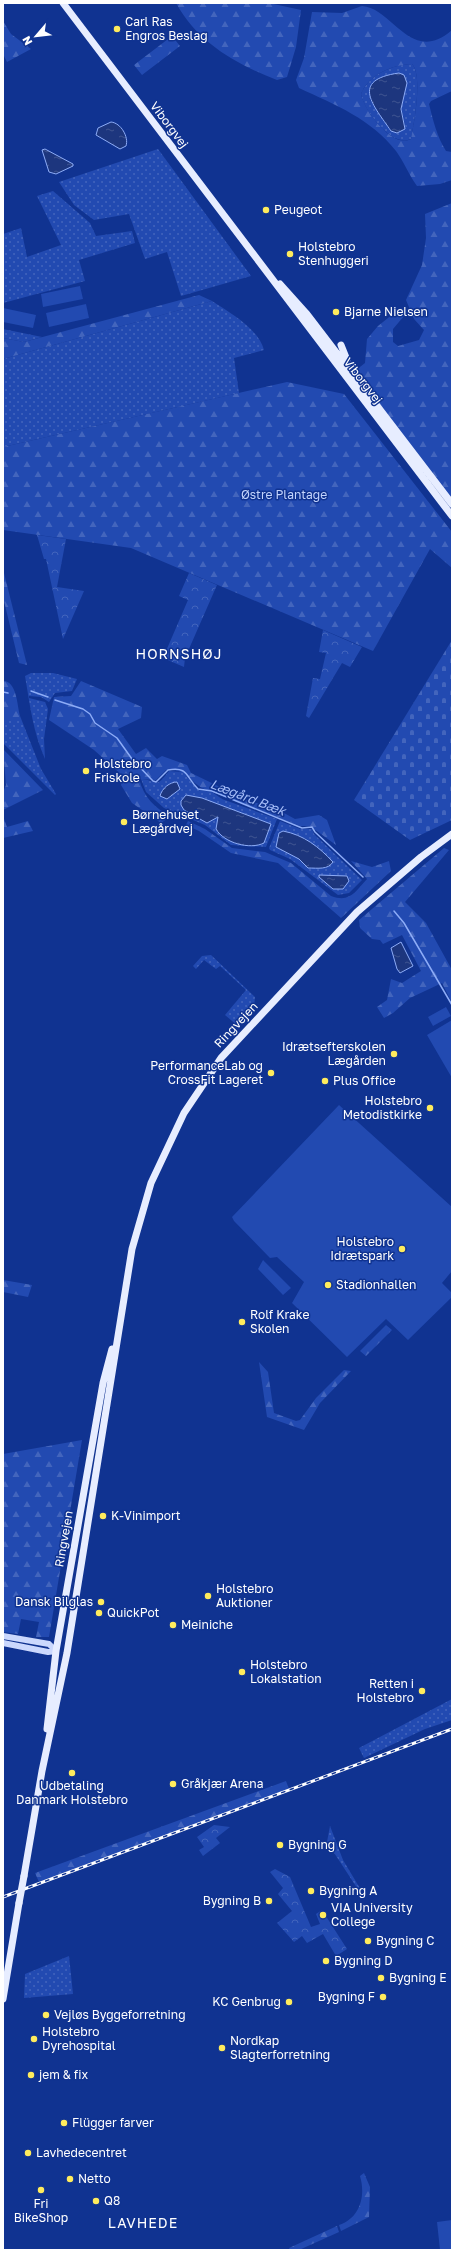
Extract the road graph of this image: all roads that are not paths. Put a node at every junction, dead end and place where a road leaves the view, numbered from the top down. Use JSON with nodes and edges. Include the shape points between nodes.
{"nodes":[{"id":1,"x":63,"y":3,"type":"edge"},
{"id":2,"x":258,"y":260,"type":"junction"},
{"id":3,"x":341,"y":345,"type":"dead end"},
{"id":4,"x":372,"y":404,"type":"junction"},
{"id":5,"x":452,"y":504,"type":"edge"},
{"id":6,"x":452,"y":516,"type":"edge"},
{"id":7,"x":452,"y":834,"type":"edge"},
{"id":8,"x":121,"y":1314,"type":"junction"},
{"id":9,"x":3,"y":1636,"type":"edge"},
{"id":10,"x":3,"y":1643,"type":"edge"},
{"id":11,"x":56,"y":1651,"type":"junction"},
{"id":12,"x":42,"y":1771,"type":"junction"},
{"id":13,"x":3,"y":1999,"type":"edge"}],
"edges":[{"from":1,"to":2,"type":"main road","name":"Viborgvej"},
{"from":2,"to":4,"type":"main road","name":"Viborgvej","via":[[306,313]]},
{"from":2,"to":4,"type":"main road","name":"Viborgvej","via":[[299,316],[315,330]]},
{"from":3,"to":4,"type":"main road"},
{"from":4,"to":5,"type":"main road","name":"Viborgvej"},
{"from":4,"to":6,"type":"main road","name":"Viborgvej"},
{"from":7,"to":8,"type":"main road","name":"Ringvejen","via":[[357,912],[221,1058],[207,1077],[178,1124],[151,1183],[133,1243]]},
{"from":8,"to":11,"type":"main road","name":"Ringvejen","via":[[103,1383]]},
{"from":8,"to":12,"type":"main road","name":"Ringvejen","via":[[67,1653]]},
{"from":9,"to":11,"type":"main road","via":[[49,1644]]},
{"from":10,"to":11,"type":"main road","via":[[48,1652]]},
{"from":11,"to":12,"type":"main road","name":"Ringvejen"},
{"from":12,"to":13,"type":"main road","name":"Ringvejen","bridge":true}]}
